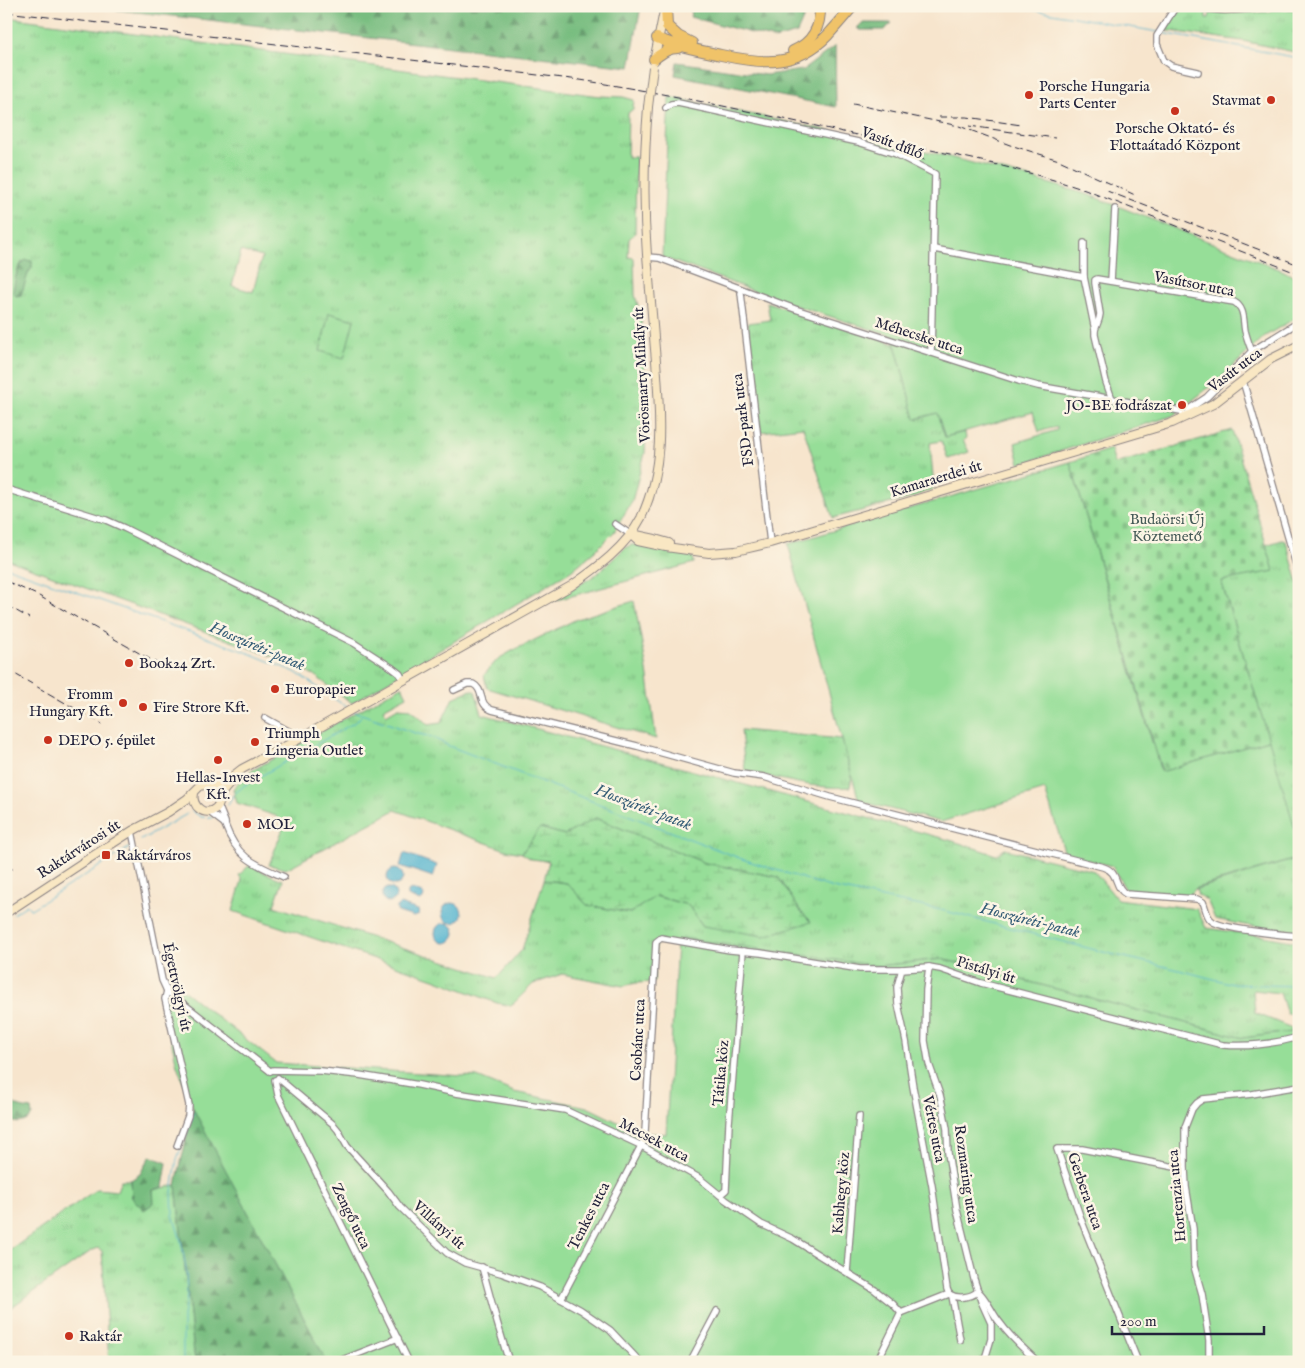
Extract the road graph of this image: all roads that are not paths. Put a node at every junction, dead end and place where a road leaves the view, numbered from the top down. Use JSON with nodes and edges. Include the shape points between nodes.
{"nodes":[{"id":1,"x":665,"y":6,"type":"edge"},
{"id":2,"x":820,"y":6,"type":"edge"},
{"id":3,"x":853,"y":6,"type":"edge"},
{"id":4,"x":1176,"y":6,"type":"edge"},
{"id":5,"x":1200,"y":6,"type":"edge"},
{"id":6,"x":1264,"y":6,"type":"edge"},
{"id":7,"x":657,"y":38,"type":"junction"},
{"id":8,"x":688,"y":45,"type":"junction"},
{"id":9,"x":653,"y":63,"type":"junction"},
{"id":10,"x":1198,"y":72,"type":"dead end"},
{"id":11,"x":666,"y":108,"type":"dead end"},
{"id":12,"x":1115,"y":209,"type":"dead end"},
{"id":13,"x":1084,"y":242,"type":"dead end"},
{"id":14,"x":934,"y":249,"type":"junction"},
{"id":15,"x":647,"y":257,"type":"junction"},
{"id":16,"x":1084,"y":277,"type":"junction"},
{"id":17,"x":1111,"y":281,"type":"junction"},
{"id":18,"x":741,"y":293,"type":"dead end"},
{"id":19,"x":1299,"y":322,"type":"edge"},
{"id":20,"x":1095,"y":330,"type":"junction"},
{"id":21,"x":1299,"y":345,"type":"edge"},
{"id":22,"x":1252,"y":351,"type":"junction"},
{"id":23,"x":931,"y":353,"type":"junction"},
{"id":24,"x":1243,"y":381,"type":"junction"},
{"id":25,"x":1112,"y":399,"type":"junction"},
{"id":26,"x":1187,"y":417,"type":"junction"},
{"id":27,"x":6,"y":489,"type":"edge"},
{"id":28,"x":640,"y":519,"type":"junction"},
{"id":29,"x":615,"y":524,"type":"dead end"},
{"id":30,"x":630,"y":534,"type":"junction"},
{"id":31,"x":655,"y":539,"type":"junction"},
{"id":32,"x":770,"y":543,"type":"junction"},
{"id":33,"x":690,"y":550,"type":"junction"},
{"id":34,"x":1299,"y":575,"type":"edge"},
{"id":35,"x":403,"y":680,"type":"junction"},
{"id":36,"x":454,"y":690,"type":"dead end"},
{"id":37,"x":265,"y":718,"type":"dead end"},
{"id":38,"x":301,"y":738,"type":"junction"},
{"id":39,"x":248,"y":767,"type":"junction"},
{"id":40,"x":214,"y":786,"type":"junction"},
{"id":41,"x":194,"y":793,"type":"junction"},
{"id":42,"x":219,"y":801,"type":"junction"},
{"id":43,"x":196,"y":806,"type":"junction"},
{"id":44,"x":208,"y":811,"type":"junction"},
{"id":45,"x":168,"y":812,"type":"junction"},
{"id":46,"x":225,"y":825,"type":"dead end"},
{"id":47,"x":132,"y":831,"type":"junction"},
{"id":48,"x":284,"y":877,"type":"dead end"},
{"id":49,"x":6,"y":913,"type":"edge"},
{"id":50,"x":1299,"y":936,"type":"edge"},
{"id":51,"x":661,"y":938,"type":"joint"},
{"id":52,"x":743,"y":951,"type":"junction"},
{"id":53,"x":929,"y":967,"type":"junction"},
{"id":54,"x":902,"y":969,"type":"junction"},
{"id":55,"x":167,"y":991,"type":"junction"},
{"id":56,"x":1299,"y":1037,"type":"edge"},
{"id":57,"x":274,"y":1071,"type":"junction"},
{"id":58,"x":276,"y":1079,"type":"junction"},
{"id":59,"x":1299,"y":1086,"type":"edge"},
{"id":60,"x":860,"y":1116,"type":"dead end"},
{"id":61,"x":640,"y":1145,"type":"junction"},
{"id":62,"x":177,"y":1146,"type":"dead end"},
{"id":63,"x":1185,"y":1169,"type":"junction"},
{"id":64,"x":720,"y":1195,"type":"junction"},
{"id":65,"x":482,"y":1267,"type":"junction"},
{"id":66,"x":847,"y":1272,"type":"junction"},
{"id":67,"x":978,"y":1291,"type":"junction"},
{"id":68,"x":950,"y":1295,"type":"junction"},
{"id":69,"x":561,"y":1299,"type":"junction"},
{"id":70,"x":717,"y":1311,"type":"dead end"},
{"id":71,"x":901,"y":1313,"type":"junction"},
{"id":72,"x":398,"y":1338,"type":"junction"},
{"id":73,"x":960,"y":1340,"type":"dead end"},
{"id":74,"x":337,"y":1362,"type":"edge"},
{"id":75,"x":409,"y":1362,"type":"edge"},
{"id":76,"x":509,"y":1362,"type":"edge"},
{"id":77,"x":640,"y":1362,"type":"edge"},
{"id":78,"x":690,"y":1362,"type":"edge"},
{"id":79,"x":877,"y":1362,"type":"edge"},
{"id":80,"x":984,"y":1362,"type":"edge"},
{"id":81,"x":1038,"y":1362,"type":"edge"},
{"id":82,"x":1138,"y":1362,"type":"edge"},
{"id":83,"x":1209,"y":1362,"type":"edge"}],
"edges":[{"from":1,"to":7,"type":"street","name":"Vörösmarty Mihály út"},
{"from":1,"to":8,"type":"highway","via":[[668,26]]},
{"from":2,"to":8,"type":"highway","via":[[818,26],[812,38],[799,49],[786,54],[753,55]]},
{"from":3,"to":8,"type":"highway","via":[[821,42],[805,53],[783,61],[744,60]]},
{"from":4,"to":10,"type":"street","via":[[1161,28],[1157,44],[1164,61],[1171,66]]},
{"from":5,"to":6,"type":"street","via":[[1222,10]]},
{"from":7,"to":8,"type":"highway","via":[[667,43]]},
{"from":7,"to":9,"type":"street","name":"Vörösmarty Mihály út"},
{"from":8,"to":9,"type":"highway","via":[[664,51]]},
{"from":9,"to":15,"type":"street","name":"Vörösmarty Mihály út","bridge":true,"via":[[644,176]]},
{"from":11,"to":14,"type":"street","name":"Vasút dűlő","via":[[678,102],[858,142],[896,154],[926,169],[936,178]]},
{"from":12,"to":17,"type":"street"},
{"from":13,"to":16,"type":"street"},
{"from":14,"to":16,"type":"street"},
{"from":14,"to":23,"type":"street","name":"Vasút dűlő"},
{"from":15,"to":23,"type":"street","name":"Méhecske utca","via":[[659,258],[795,309]]},
{"from":15,"to":28,"type":"street","name":"Vörösmarty Mihály út","via":[[660,438],[654,478]]},
{"from":16,"to":20,"type":"street"},
{"from":17,"to":20,"type":"street","name":"Vasútsor utca","via":[[1095,280],[1100,314]]},
{"from":17,"to":22,"type":"street","name":"Vasútsor utca","via":[[1234,302],[1241,308]]},
{"from":18,"to":32,"type":"street","name":"FSD-park utca"},
{"from":19,"to":22,"type":"street"},
{"from":20,"to":25,"type":"street"},
{"from":21,"to":24,"type":"street","name":"Vasút utca","via":[[1271,359]]},
{"from":22,"to":26,"type":"street","via":[[1207,397],[1189,409]]},
{"from":23,"to":25,"type":"street","name":"Méhecske utca","via":[[1038,386]]},
{"from":24,"to":26,"type":"street","name":"Vasút utca","via":[[1213,404]]},
{"from":24,"to":34,"type":"street"},
{"from":25,"to":26,"type":"street","name":"Méhecske utca","via":[[1181,411]]},
{"from":26,"to":32,"type":"street","name":"Kamaraerdei út"},
{"from":27,"to":35,"type":"street","via":[[124,528],[354,642],[391,667]]},
{"from":28,"to":30,"type":"street","name":"Vörösmarty Mihály út"},
{"from":28,"to":31,"type":"street","via":[[644,532]]},
{"from":29,"to":30,"type":"street"},
{"from":30,"to":31,"type":"street","name":"Kamaraerdei út"},
{"from":30,"to":33,"type":"street","name":"Kamaraerdei út","via":[[638,541]]},
{"from":30,"to":35,"type":"street","name":"Vörösmarty Mihály út","via":[[610,556],[571,586]]},
{"from":31,"to":33,"type":"street","name":"Kamaraerdei út"},
{"from":32,"to":33,"type":"street","name":"Kamaraerdei út","via":[[727,552]]},
{"from":35,"to":38,"type":"street","name":"Raktárvárosi út"},
{"from":36,"to":50,"type":"street","via":[[473,684],[479,688],[488,709],[734,773],[764,777],[830,797],[1094,864],[1112,871],[1126,894],[1197,899],[1204,904],[1210,919],[1218,924]]},
{"from":37,"to":38,"type":"street"},
{"from":38,"to":39,"type":"street","name":"Raktárvárosi út"},
{"from":39,"to":40,"type":"street","name":"Raktárvárosi út"},
{"from":39,"to":42,"type":"street","name":"Raktárvárosi út","via":[[227,786]]},
{"from":40,"to":41,"type":"street","name":"Raktárvárosi út","via":[[203,784]]},
{"from":40,"to":42,"type":"street","via":[[219,792]]},
{"from":41,"to":43,"type":"street"},
{"from":41,"to":45,"type":"street","name":"Raktárvárosi út"},
{"from":42,"to":44,"type":"street","name":"Raktárvárosi út"},
{"from":42,"to":44,"type":"street","via":[[225,824]]},
{"from":43,"to":44,"type":"street"},
{"from":43,"to":45,"type":"street","name":"Raktárvárosi út","via":[[183,806]]},
{"from":45,"to":47,"type":"street","name":"Raktárvárosi út"},
{"from":46,"to":48,"type":"street","via":[[231,840],[247,858]]},
{"from":47,"to":49,"type":"street","name":"Raktárvárosi út"},
{"from":47,"to":55,"type":"street","name":"Égettvölgyi út","via":[[162,980]]},
{"from":51,"to":52,"type":"street","name":"Pistályi út"},
{"from":51,"to":61,"type":"street","name":"Csobánc utca","via":[[656,942],[645,1132]]},
{"from":52,"to":54,"type":"street","name":"Pistályi út","via":[[860,969]]},
{"from":52,"to":64,"type":"street","name":"Tátika köz","via":[[726,1190]]},
{"from":53,"to":54,"type":"street","name":"Pistályi út"},
{"from":53,"to":56,"type":"street","name":"Pistályi út","via":[[1223,1045],[1260,1045]]},
{"from":53,"to":67,"type":"street","name":"Rozmaring utca","via":[[926,1054],[944,1108],[954,1197]]},
{"from":54,"to":68,"type":"street","name":"Vértes utca","via":[[897,987],[898,1004]]},
{"from":55,"to":57,"type":"street"},
{"from":55,"to":62,"type":"street","name":"Égettvölgyi út","via":[[165,999],[189,1105]]},
{"from":57,"to":58,"type":"street","via":[[269,1077]]},
{"from":57,"to":61,"type":"street","name":"Mecsek utca","via":[[358,1075],[565,1110]]},
{"from":58,"to":65,"type":"street","name":"Villányi út","via":[[338,1130],[347,1146],[438,1246],[465,1263]]},
{"from":58,"to":72,"type":"street","name":"Zengő utca","via":[[278,1095]]},
{"from":59,"to":63,"type":"street","name":"Hortenzia utca","via":[[1200,1100],[1192,1108],[1185,1127]]},
{"from":60,"to":66,"type":"street","name":"Kabhegy köz"},
{"from":61,"to":64,"type":"street","name":"Mecsek utca","via":[[699,1178]]},
{"from":61,"to":69,"type":"street","name":"Tenkes utca"},
{"from":63,"to":82,"type":"street","name":"Gerbera utca","via":[[1082,1149],[1057,1149],[1082,1222]]},
{"from":63,"to":83,"type":"street","name":"Hortenzia utca","via":[[1194,1266],[1202,1294]]},
{"from":64,"to":66,"type":"street","name":"Mecsek utca","via":[[761,1224]]},
{"from":65,"to":69,"type":"street","name":"Villányi út","via":[[540,1287]]},
{"from":65,"to":76,"type":"street"},
{"from":66,"to":71,"type":"street","name":"Mecsek utca","via":[[885,1297]]},
{"from":67,"to":68,"type":"street","via":[[967,1296]]},
{"from":67,"to":80,"type":"street","via":[[991,1323],[991,1339]]},
{"from":67,"to":81,"type":"street","name":"Rozmaring utca","via":[[1002,1326]]},
{"from":68,"to":71,"type":"street"},
{"from":68,"to":73,"type":"street","name":"Vértes utca"},
{"from":69,"to":77,"type":"street","name":"Villányi út","via":[[610,1330]]},
{"from":70,"to":78,"type":"street"},
{"from":71,"to":79,"type":"street"},
{"from":72,"to":74,"type":"street"},
{"from":72,"to":75,"type":"street","name":"Zengő utca"}]}
